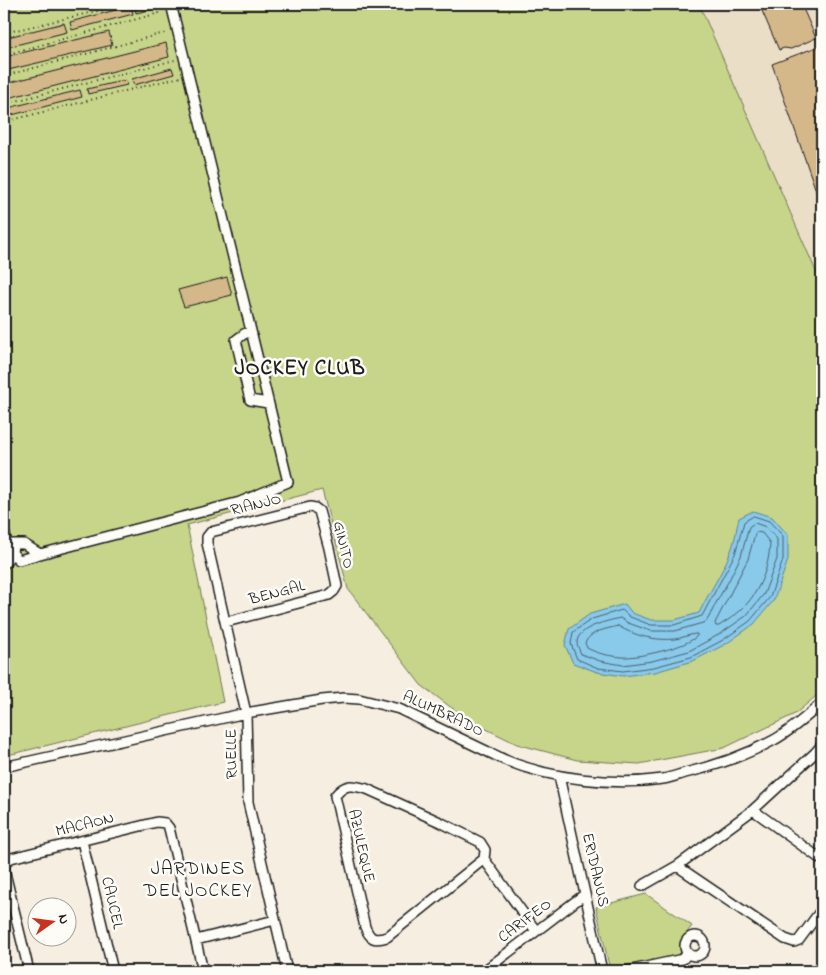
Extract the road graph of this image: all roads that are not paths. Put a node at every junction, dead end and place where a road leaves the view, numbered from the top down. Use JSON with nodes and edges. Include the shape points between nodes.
{"nodes":[{"id":1,"x":171,"y":4,"type":"edge"},
{"id":2,"x":251,"y":331,"type":"junction"},
{"id":3,"x":268,"y":403,"type":"junction"},
{"id":4,"x":315,"y":508,"type":"joint"},
{"id":5,"x":4,"y":530,"type":"edge"},
{"id":6,"x":207,"y":536,"type":"joint"},
{"id":7,"x":12,"y":553,"type":"junction"},
{"id":8,"x":40,"y":554,"type":"junction"},
{"id":9,"x":4,"y":564,"type":"edge"},
{"id":10,"x":334,"y":591,"type":"joint"},
{"id":11,"x":226,"y":622,"type":"junction"},
{"id":12,"x":822,"y":703,"type":"edge"},
{"id":13,"x":246,"y":713,"type":"junction"},
{"id":14,"x":822,"y":745,"type":"edge"},
{"id":15,"x":819,"y":755,"type":"edge"},
{"id":16,"x":4,"y":767,"type":"edge"},
{"id":17,"x":559,"y":776,"type":"junction"},
{"id":18,"x":753,"y":810,"type":"junction"},
{"id":19,"x":82,"y":841,"type":"junction"},
{"id":20,"x":484,"y":859,"type":"junction"},
{"id":21,"x":822,"y":860,"type":"edge"},
{"id":22,"x":677,"y":866,"type":"junction"},
{"id":23,"x":642,"y":886,"type":"dead end"},
{"id":24,"x":585,"y":894,"type":"junction"},
{"id":25,"x":822,"y":909,"type":"edge"},
{"id":26,"x":275,"y":920,"type":"junction"},
{"id":27,"x":536,"y":931,"type":"junction"},
{"id":28,"x":196,"y":940,"type":"junction"},
{"id":29,"x":688,"y":953,"type":"dead end"},
{"id":30,"x":29,"y":971,"type":"edge"},
{"id":31,"x":113,"y":971,"type":"edge"},
{"id":32,"x":204,"y":971,"type":"edge"},
{"id":33,"x":288,"y":971,"type":"edge"},
{"id":34,"x":484,"y":971,"type":"edge"},
{"id":35,"x":602,"y":971,"type":"edge"},
{"id":36,"x":627,"y":971,"type":"edge"}],
"edges":[{"from":1,"to":2,"type":"street"},
{"from":2,"to":3,"type":"street"},
{"from":2,"to":3,"type":"street","via":[[236,340],[250,400]]},
{"from":3,"to":8,"type":"street","via":[[288,482],[240,502]]},
{"from":4,"to":6,"type":"street","name":"RIANJO","via":[[211,532]]},
{"from":4,"to":10,"type":"street","name":"GINITO","via":[[319,511],[329,548],[336,586]]},
{"from":5,"to":7,"type":"street"},
{"from":6,"to":11,"type":"street","name":"RUELLE"},
{"from":7,"to":8,"type":"street","via":[[19,560]]},
{"from":7,"to":8,"type":"street","via":[[14,544],[24,544]]},
{"from":7,"to":9,"type":"street"},
{"from":10,"to":11,"type":"street","name":"BENGAL"},
{"from":11,"to":13,"type":"street","name":"RUELLE"},
{"from":12,"to":17,"type":"street","name":"ALUMBRADO","via":[[775,739],[709,768],[663,779],[630,781]]},
{"from":13,"to":16,"type":"street","name":"ALUMBRADO"},
{"from":13,"to":17,"type":"street","name":"ALUMBRADO","via":[[322,700],[359,699],[399,709],[518,766]]},
{"from":13,"to":26,"type":"street","name":"RUELLE","via":[[248,802]]},
{"from":14,"to":15,"type":"street"},
{"from":15,"to":18,"type":"street"},
{"from":17,"to":24,"type":"street","name":"ERIDANUS"},
{"from":18,"to":21,"type":"street"},
{"from":18,"to":22,"type":"street"},
{"from":19,"to":28,"type":"street","name":"MACAON","via":[[157,822],[166,823]]},
{"from":19,"to":30,"type":"street","name":"MACAON","via":[[5,862]]},
{"from":19,"to":31,"type":"street","name":"CAUCEL"},
{"from":20,"to":20,"type":"street","name":"AZULEQUE","via":[[485,850],[480,842],[384,796],[356,786],[347,786],[335,796],[364,927],[373,939],[387,937]]},
{"from":20,"to":27,"type":"street","name":"AZULEQUE"},
{"from":22,"to":23,"type":"street"},
{"from":22,"to":25,"type":"street","via":[[794,942],[799,940]]},
{"from":24,"to":27,"type":"street","name":"CARIFEO"},
{"from":24,"to":35,"type":"street","name":"ERIDANUS"},
{"from":26,"to":28,"type":"street"},
{"from":26,"to":33,"type":"street","name":"RUELLE"},
{"from":27,"to":34,"type":"street","name":"CARIFEO"},
{"from":28,"to":32,"type":"street","name":"MACAON"},
{"from":29,"to":36,"type":"street","via":[[683,959]]}]}
